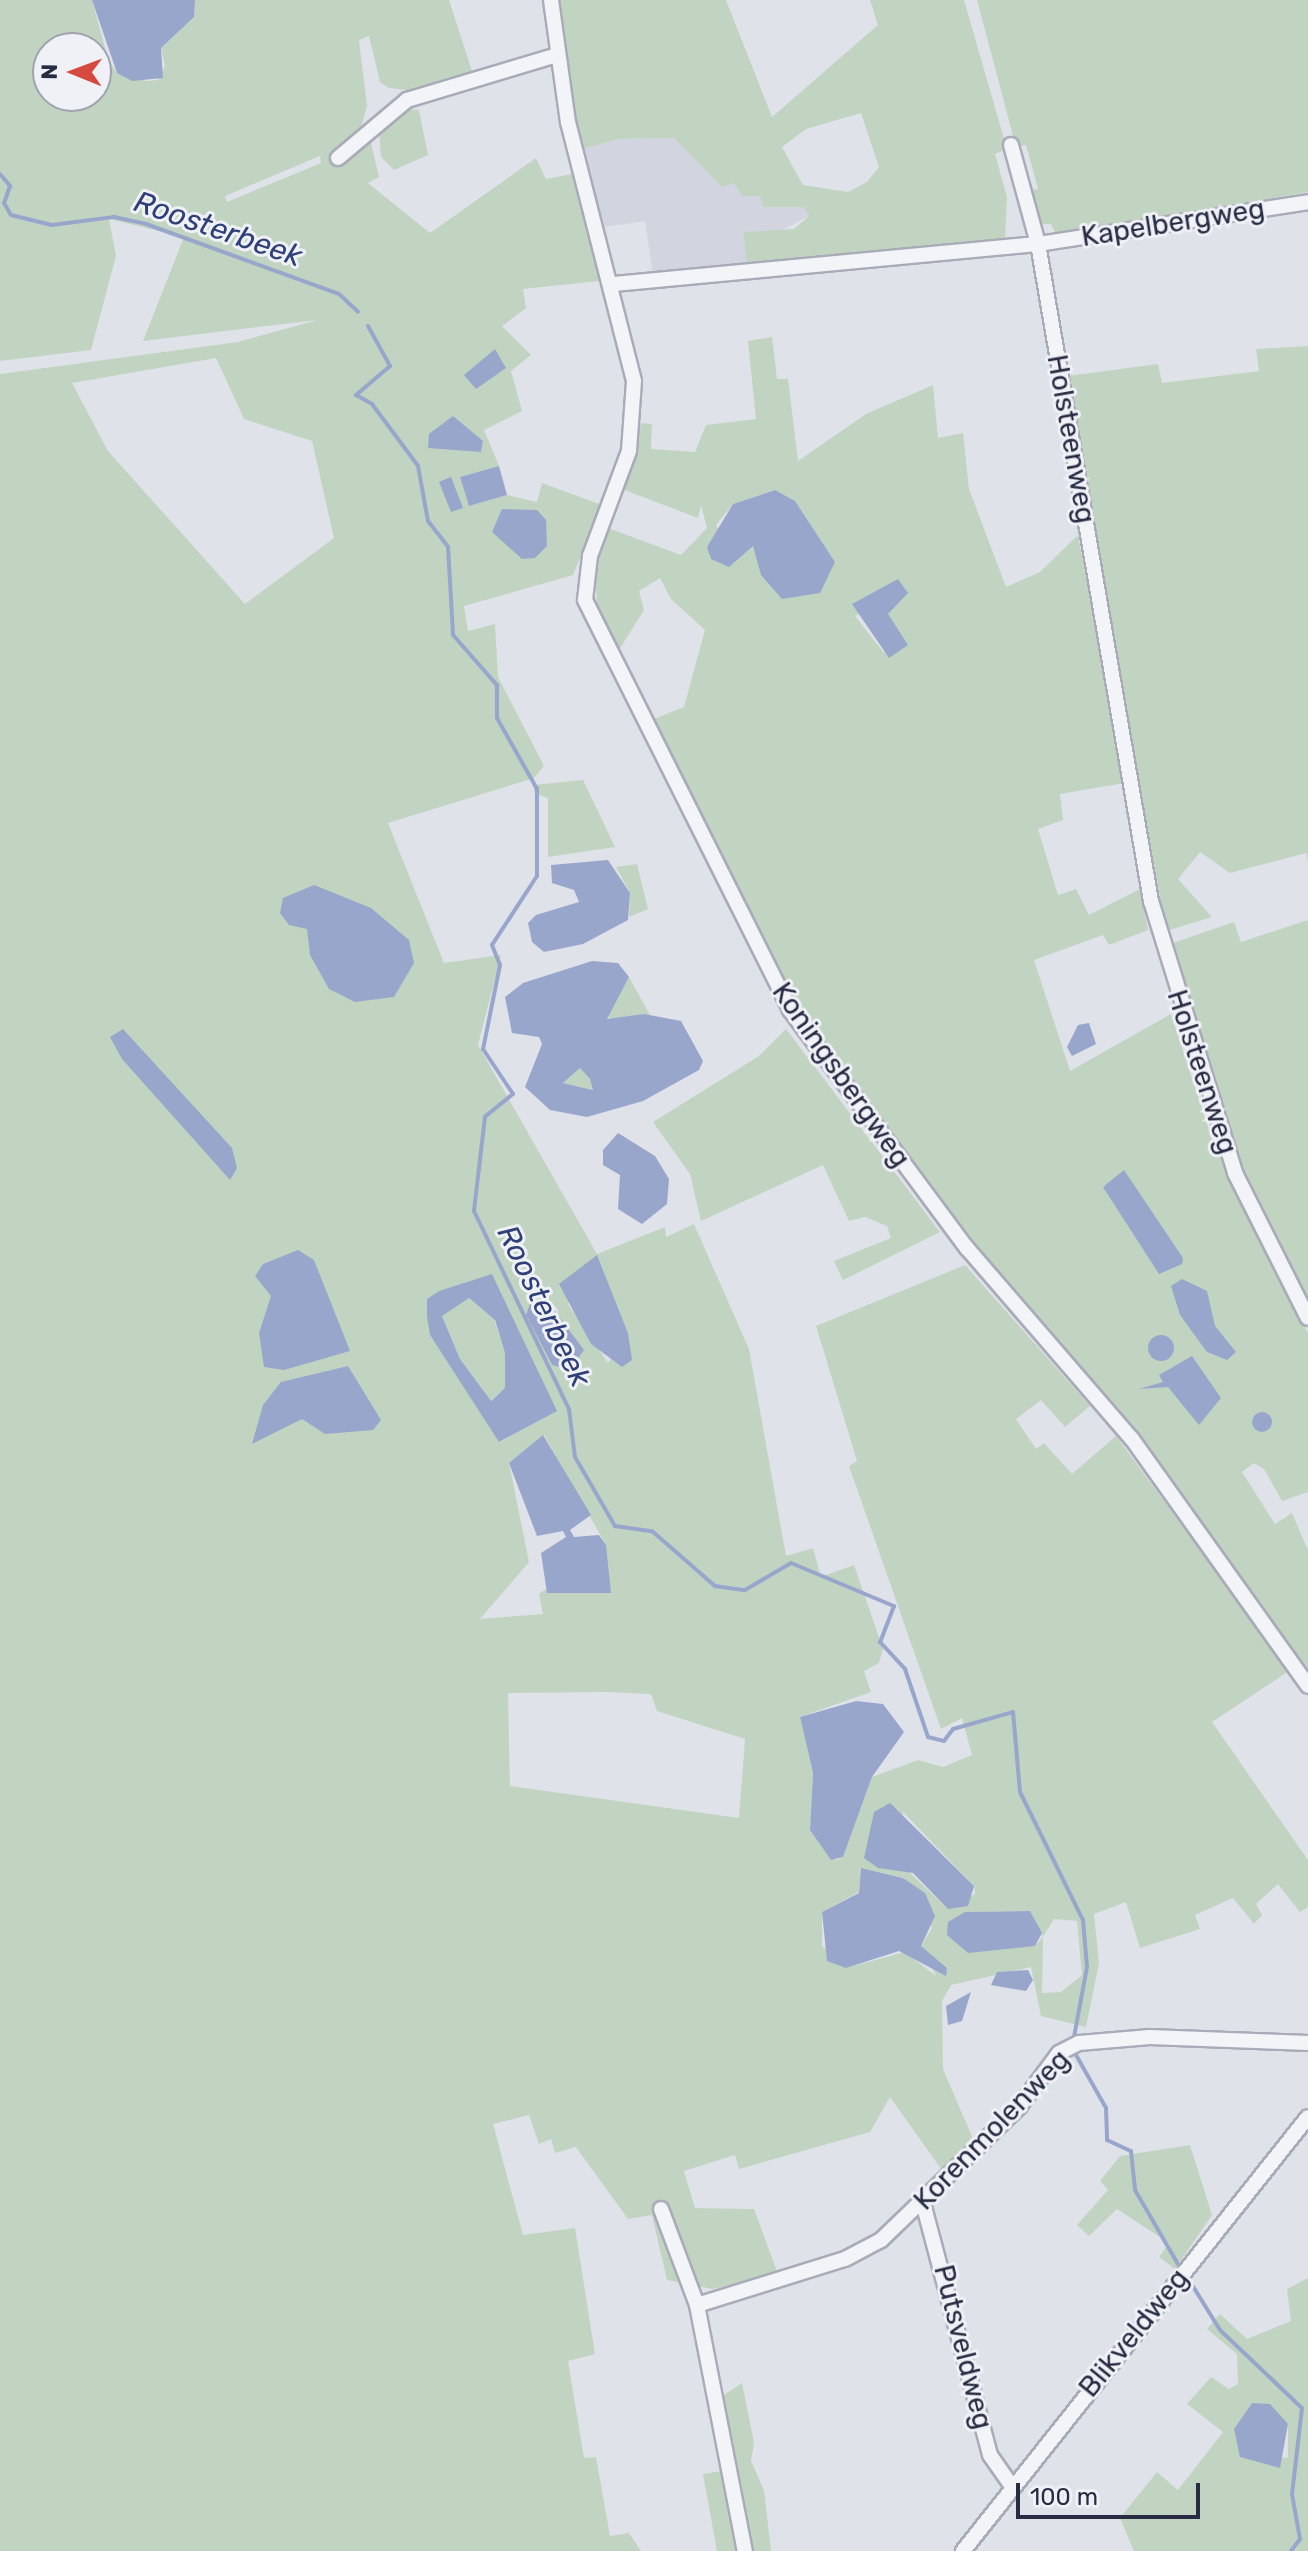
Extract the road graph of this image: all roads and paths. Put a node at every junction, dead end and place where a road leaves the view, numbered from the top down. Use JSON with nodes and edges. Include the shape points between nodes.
{"nodes":[{"id":1,"x":551,"y":0,"type":"edge"},
{"id":2,"x":557,"y":55,"type":"junction"},
{"id":3,"x":1011,"y":145,"type":"dead end"},
{"id":4,"x":338,"y":158,"type":"dead end"},
{"id":5,"x":1308,"y":202,"type":"edge"},
{"id":6,"x":1038,"y":244,"type":"junction"},
{"id":7,"x":613,"y":284,"type":"junction"},
{"id":8,"x":1308,"y":1318,"type":"edge"},
{"id":9,"x":1308,"y":1686,"type":"edge"},
{"id":10,"x":1308,"y":2043,"type":"edge"},
{"id":11,"x":1308,"y":2117,"type":"edge"},
{"id":12,"x":923,"y":2203,"type":"junction"},
{"id":13,"x":661,"y":2209,"type":"dead end"},
{"id":14,"x":697,"y":2305,"type":"junction"},
{"id":15,"x":1012,"y":2487,"type":"junction"},
{"id":16,"x":745,"y":2551,"type":"edge"},
{"id":17,"x":963,"y":2551,"type":"edge"}],
"edges":[{"from":1,"to":2,"type":"street"},
{"from":2,"to":4,"type":"street","via":[[407,100]]},
{"from":2,"to":7,"type":"street"},
{"from":3,"to":6,"type":"street","name":"Holsteenweg"},
{"from":5,"to":6,"type":"street","name":"Kapelbergweg"},
{"from":6,"to":7,"type":"street"},
{"from":6,"to":8,"type":"street","name":"Holsteenweg","via":[[1151,901],[1235,1173]]},
{"from":7,"to":9,"type":"street","name":"Koningsbergweg","via":[[634,412],[629,451],[584,578],[585,600],[644,730],[790,1010],[967,1248],[1160,1475]]},
{"from":10,"to":12,"type":"street","name":"Korenmolenweg","via":[[1150,2037],[1079,2043],[1059,2053],[1019,2107]]},
{"from":11,"to":15,"type":"street","name":"Blikveldweg"},
{"from":12,"to":14,"type":"street","name":"Korenmolenweg","via":[[863,2251]]},
{"from":12,"to":15,"type":"street","name":"Putsveldweg","via":[[990,2455]]},
{"from":13,"to":14,"type":"street"},
{"from":14,"to":16,"type":"street"},
{"from":15,"to":17,"type":"street","name":"Blikveldweg"}]}
